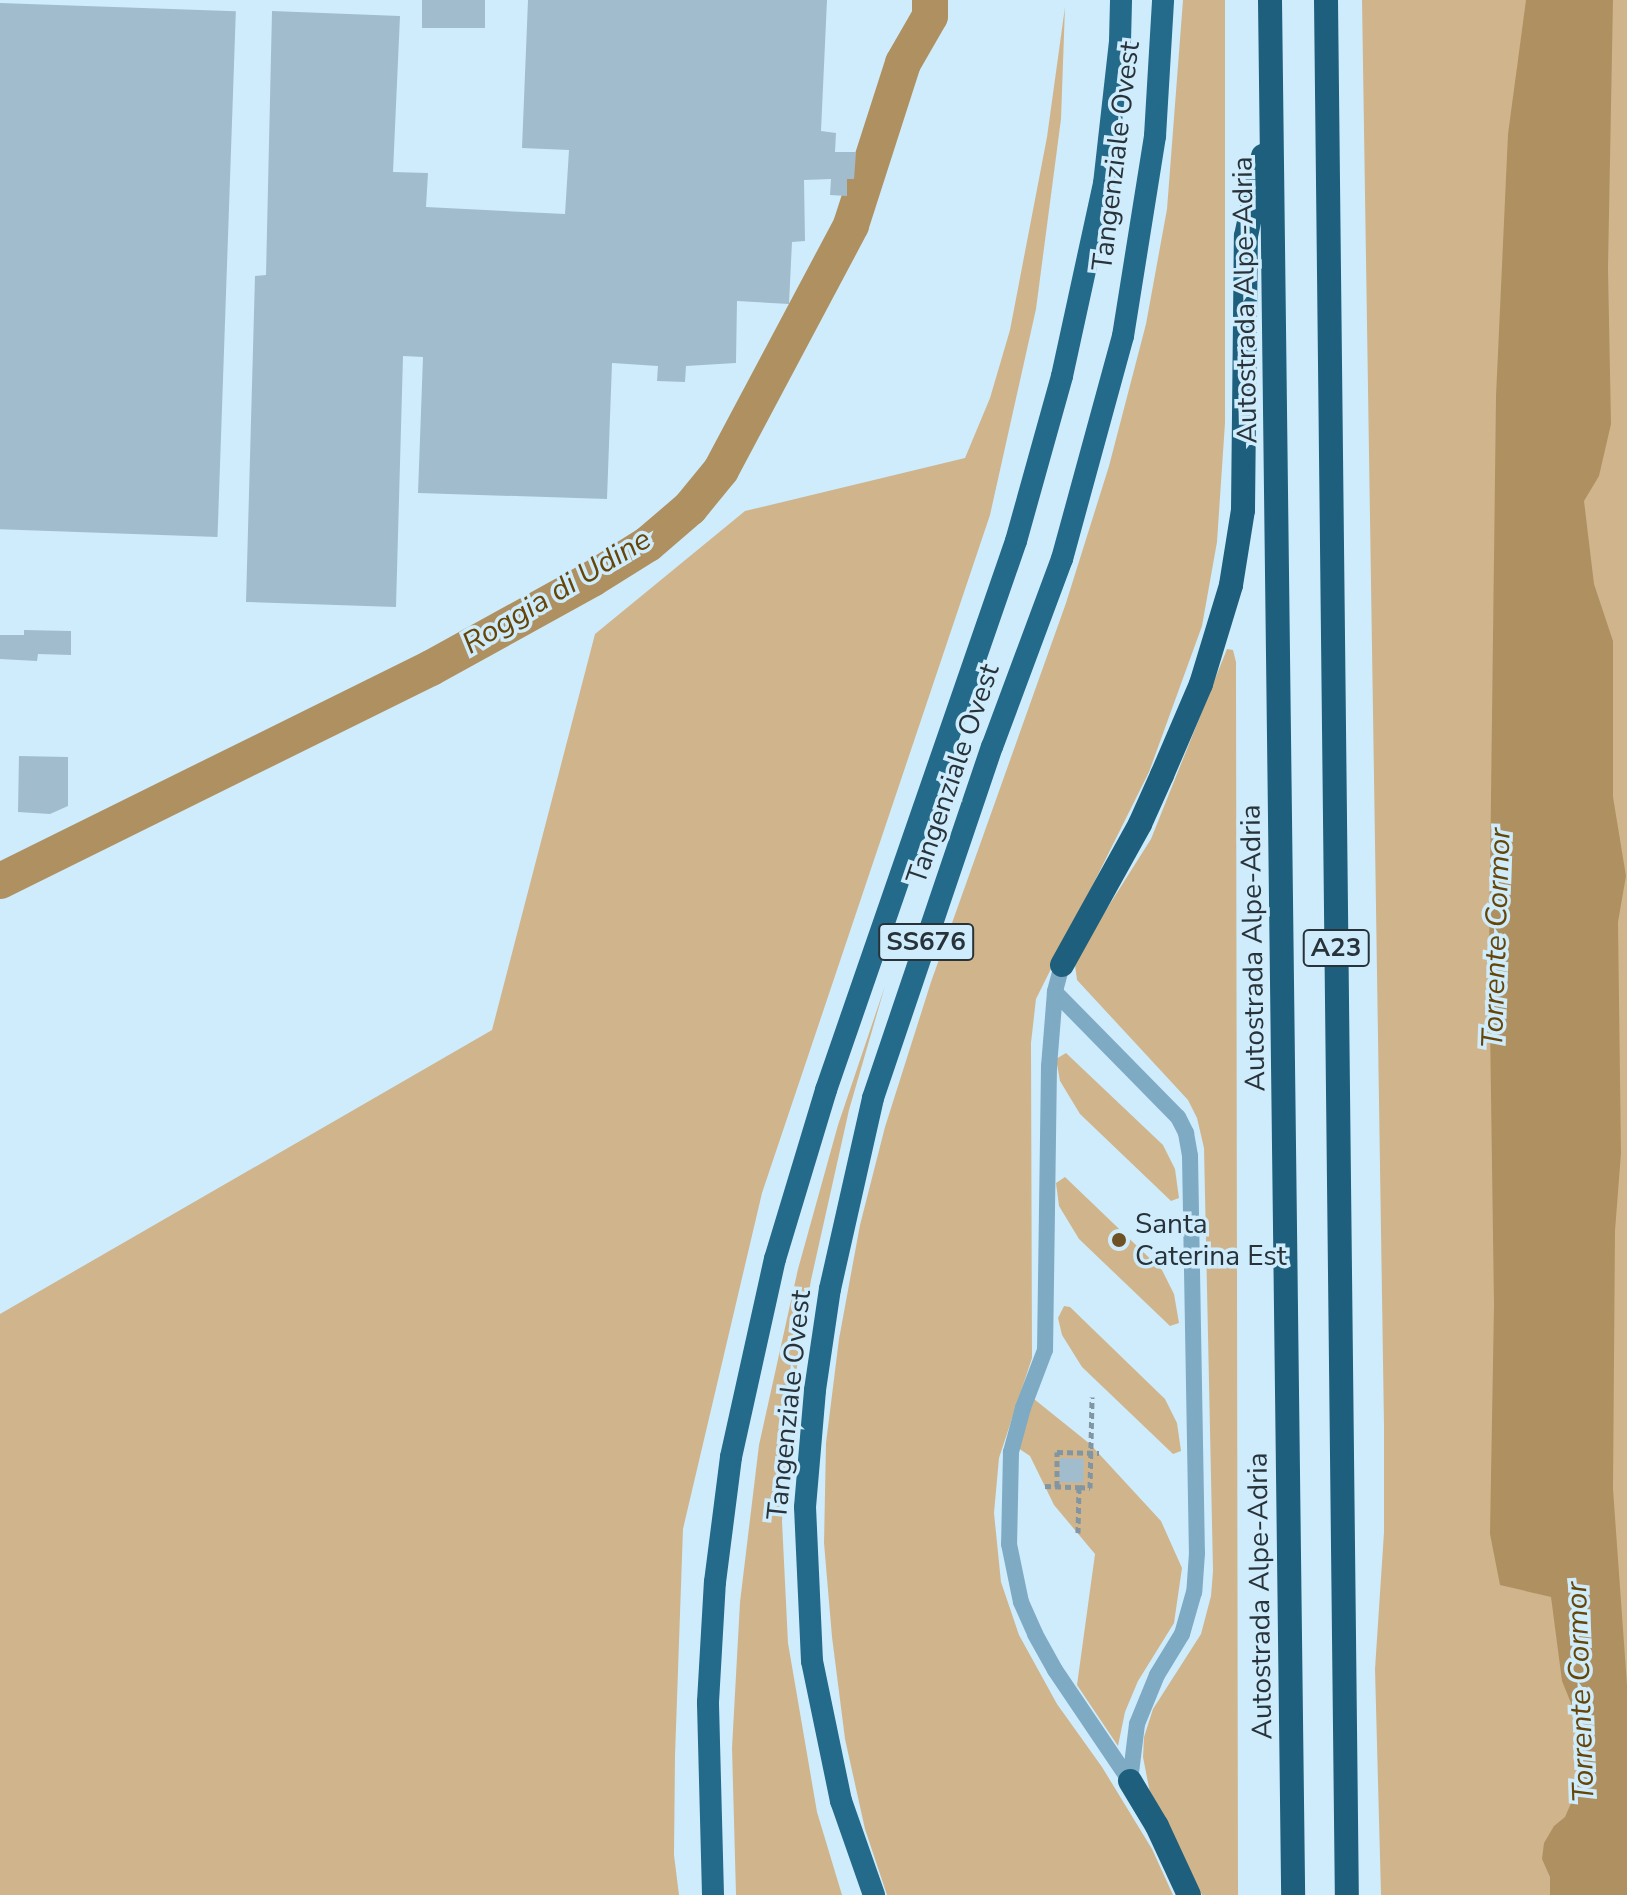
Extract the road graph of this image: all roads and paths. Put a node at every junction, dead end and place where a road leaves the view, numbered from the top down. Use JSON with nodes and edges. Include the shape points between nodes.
{"nodes":[{"id":1,"x":1121,"y":0,"type":"edge"},
{"id":2,"x":1163,"y":0,"type":"edge"},
{"id":3,"x":1270,"y":0,"type":"edge"},
{"id":4,"x":1326,"y":0,"type":"edge"},
{"id":5,"x":1273,"y":111,"type":"junction"},
{"id":6,"x":1062,"y":965,"type":"joint"},
{"id":7,"x":1055,"y":992,"type":"junction"},
{"id":8,"x":1092,"y":1397,"type":"dead end"},
{"id":9,"x":1090,"y":1452,"type":"junction"},
{"id":10,"x":1099,"y":1453,"type":"dead end"},
{"id":11,"x":1045,"y":1486,"type":"dead end"},
{"id":12,"x":1057,"y":1487,"type":"junction"},
{"id":13,"x":1079,"y":1487,"type":"junction"},
{"id":14,"x":1078,"y":1533,"type":"dead end"},
{"id":15,"x":1130,"y":1781,"type":"junction"},
{"id":16,"x":713,"y":1895,"type":"edge"},
{"id":17,"x":874,"y":1895,"type":"edge"},
{"id":18,"x":1189,"y":1895,"type":"edge"},
{"id":19,"x":1293,"y":1895,"type":"edge"},
{"id":20,"x":1347,"y":1895,"type":"edge"}],
"edges":[{"from":1,"to":16,"type":"highway","name":"Tangenziale Ovest","number":"SS676","via":[[1104,184],[1062,376],[1016,541],[817,1121],[775,1259],[731,1457],[715,1582],[708,1702]]},
{"from":2,"to":17,"type":"highway","name":"Tangenziale Ovest","number":"SS676","via":[[1155,136],[1123,336],[1062,559],[873,1098],[819,1361],[805,1507],[812,1661],[841,1801]]},
{"from":3,"to":5,"type":"highway","name":"Autostrada Alpe-Adria","number":"A23"},
{"from":4,"to":20,"type":"highway","number":"A23"},
{"from":5,"to":6,"type":"highway","via":[[1246,236],[1243,510],[1231,585],[1201,684],[1162,775]]},
{"from":5,"to":19,"type":"highway","name":"Autostrada Alpe-Adria","number":"A23"},
{"from":6,"to":7,"type":"lane"},
{"from":7,"to":15,"type":"lane","via":[[1045,1350],[1011,1452],[1009,1544],[1021,1602],[1035,1634]]},
{"from":7,"to":15,"type":"lane","via":[[1178,1117],[1190,1156],[1194,1592],[1182,1634],[1157,1675],[1137,1724]]},
{"from":8,"to":9,"type":"path"},
{"from":9,"to":10,"type":"path"},
{"from":9,"to":12,"type":"path","via":[[1057,1452]]},
{"from":9,"to":13,"type":"path","via":[[1090,1488]]},
{"from":11,"to":12,"type":"path"},
{"from":12,"to":13,"type":"path"},
{"from":13,"to":14,"type":"path"},
{"from":15,"to":18,"type":"highway"}]}
